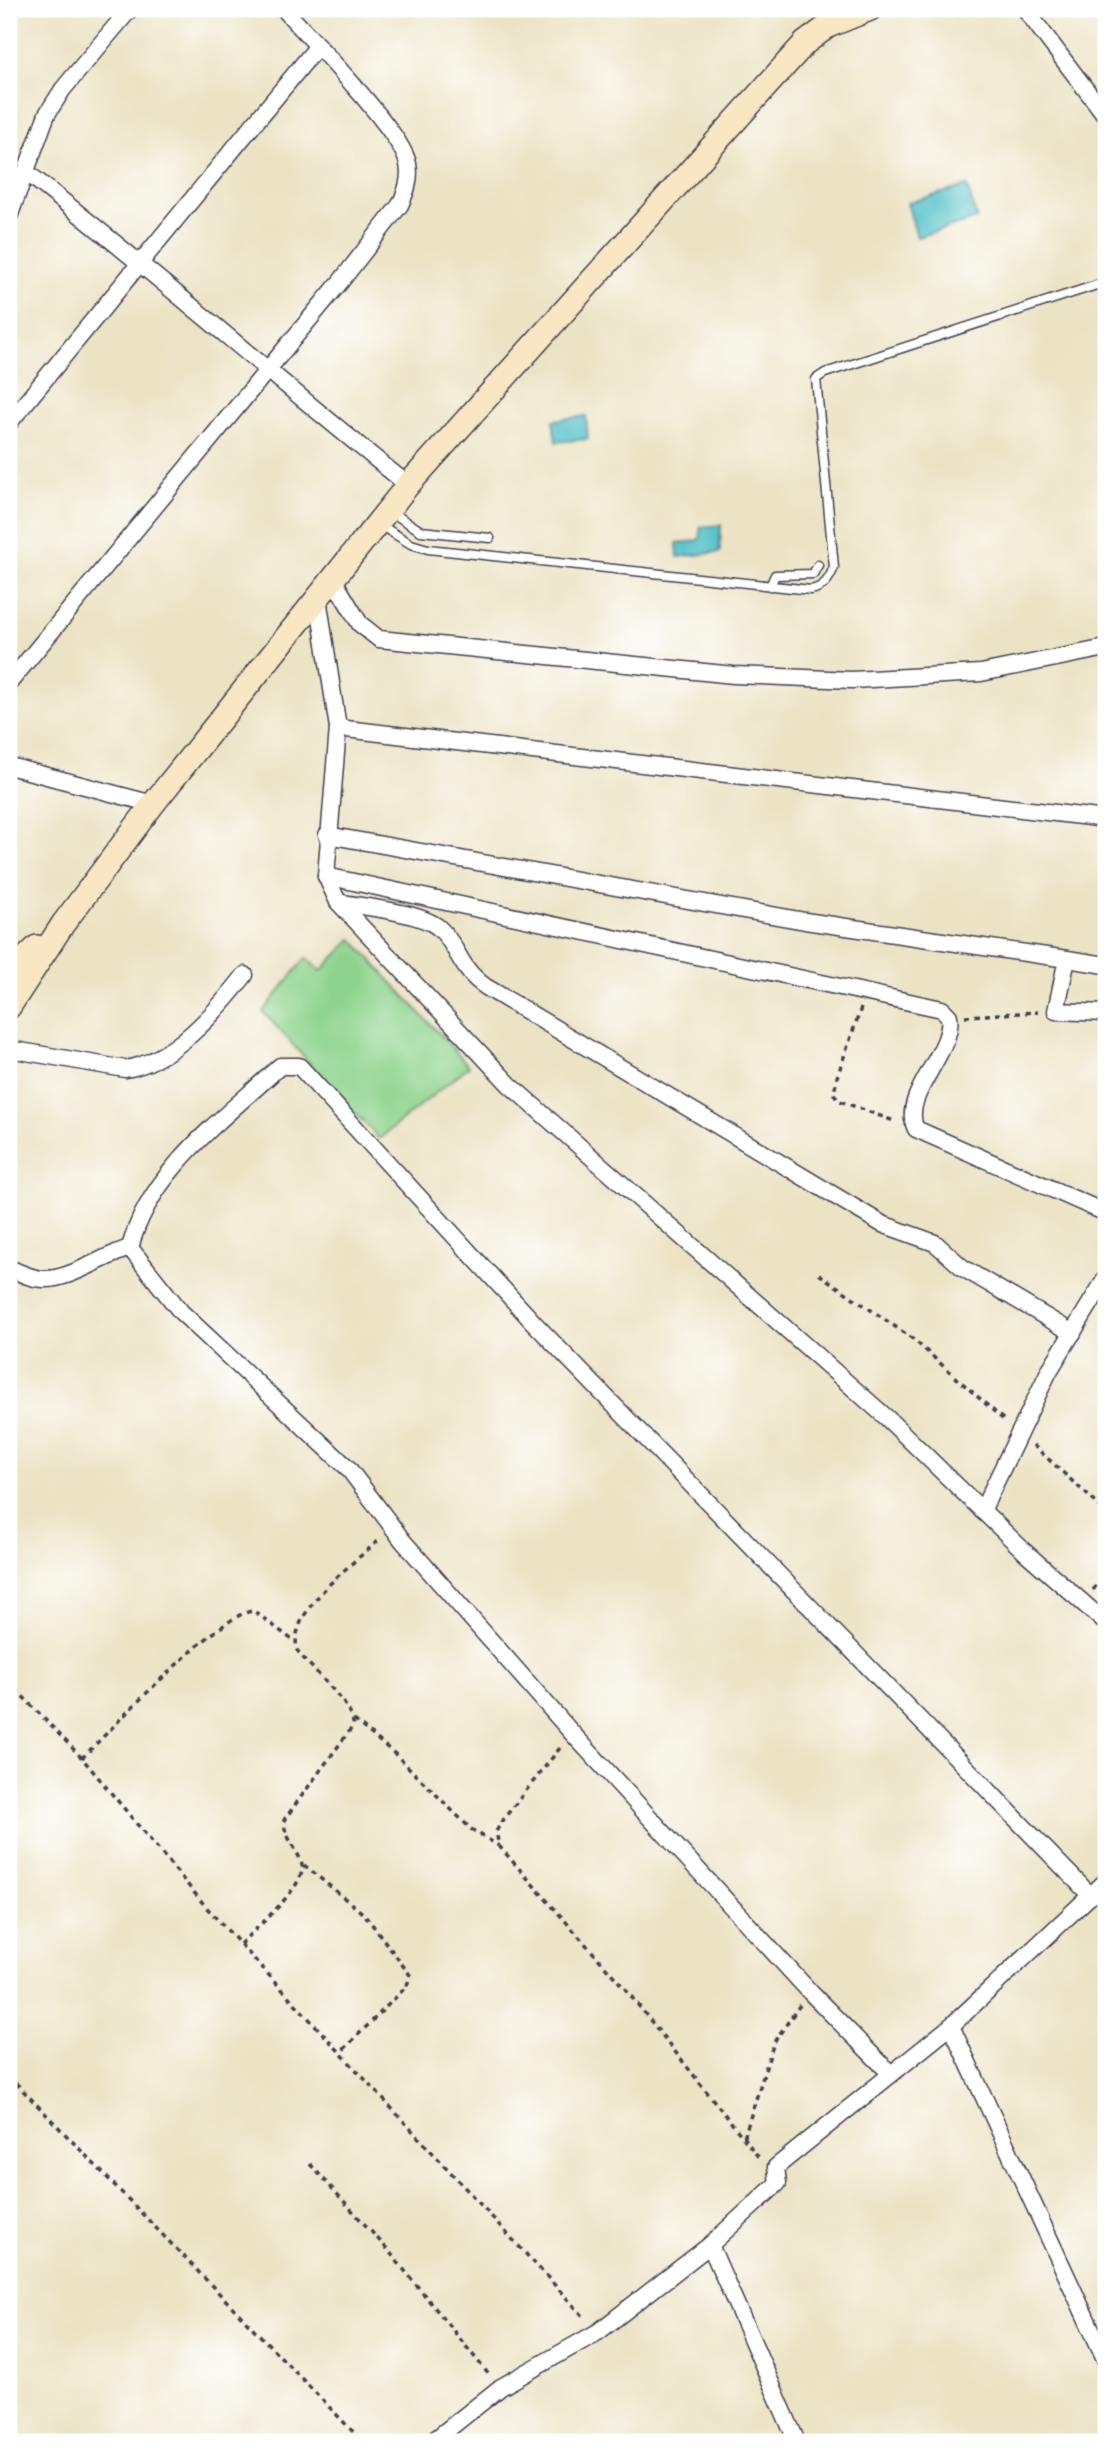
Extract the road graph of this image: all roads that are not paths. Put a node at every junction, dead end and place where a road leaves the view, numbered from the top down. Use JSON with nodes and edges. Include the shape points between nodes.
{"nodes":[{"id":1,"x":130,"y":9,"type":"edge"},
{"id":2,"x":284,"y":9,"type":"edge"},
{"id":3,"x":870,"y":9,"type":"edge"},
{"id":4,"x":1025,"y":9,"type":"edge"},
{"id":5,"x":317,"y":47,"type":"junction"},
{"id":6,"x":1106,"y":116,"type":"edge"},
{"id":7,"x":26,"y":172,"type":"junction"},
{"id":8,"x":9,"y":218,"type":"edge"},
{"id":9,"x":140,"y":261,"type":"junction"},
{"id":10,"x":1106,"y":282,"type":"edge"},
{"id":11,"x":266,"y":372,"type":"junction"},
{"id":12,"x":9,"y":423,"type":"edge"},
{"id":13,"x":408,"y":485,"type":"junction"},
{"id":14,"x":383,"y":517,"type":"junction"},
{"id":15,"x":490,"y":538,"type":"dead end"},
{"id":16,"x":818,"y":565,"type":"dead end"},
{"id":17,"x":333,"y":579,"type":"junction"},
{"id":18,"x":770,"y":586,"type":"junction"},
{"id":19,"x":318,"y":598,"type":"junction"},
{"id":20,"x":1106,"y":648,"type":"edge"},
{"id":21,"x":9,"y":683,"type":"edge"},
{"id":22,"x":338,"y":727,"type":"junction"},
{"id":23,"x":9,"y":766,"type":"edge"},
{"id":24,"x":153,"y":804,"type":"junction"},
{"id":25,"x":1106,"y":819,"type":"edge"},
{"id":26,"x":327,"y":835,"type":"junction"},
{"id":27,"x":327,"y":876,"type":"junction"},
{"id":28,"x":338,"y":902,"type":"junction"},
{"id":29,"x":63,"y":924,"type":"junction"},
{"id":30,"x":1067,"y":959,"type":"junction"},
{"id":31,"x":1106,"y":965,"type":"edge"},
{"id":32,"x":9,"y":974,"type":"edge"},
{"id":33,"x":245,"y":975,"type":"dead end"},
{"id":34,"x":9,"y":1007,"type":"edge"},
{"id":35,"x":1106,"y":1013,"type":"edge"},
{"id":36,"x":9,"y":1049,"type":"edge"},
{"id":37,"x":1106,"y":1213,"type":"edge"},
{"id":38,"x":131,"y":1248,"type":"junction"},
{"id":39,"x":9,"y":1268,"type":"edge"},
{"id":40,"x":1106,"y":1278,"type":"edge"},
{"id":41,"x":1073,"y":1333,"type":"junction"},
{"id":42,"x":982,"y":1511,"type":"junction"},
{"id":43,"x":1106,"y":1623,"type":"edge"},
{"id":44,"x":1106,"y":1881,"type":"edge"},
{"id":45,"x":1091,"y":1896,"type":"junction"},
{"id":46,"x":951,"y":2026,"type":"junction"},
{"id":47,"x":891,"y":2074,"type":"junction"},
{"id":48,"x":710,"y":2245,"type":"junction"},
{"id":49,"x":1106,"y":2361,"type":"edge"},
{"id":50,"x":432,"y":2442,"type":"edge"},
{"id":51,"x":797,"y":2442,"type":"edge"}],
"edges":[{"from":1,"to":7,"type":"street","via":[[47,114]]},
{"from":2,"to":5,"type":"street"},
{"from":3,"to":13,"type":"street","via":[[828,26],[805,43]]},
{"from":4,"to":6,"type":"street"},
{"from":5,"to":9,"type":"street"},
{"from":5,"to":11,"type":"street","via":[[390,130],[405,154],[409,179],[400,205]]},
{"from":7,"to":8,"type":"street"},
{"from":7,"to":9,"type":"street"},
{"from":9,"to":11,"type":"street"},
{"from":9,"to":12,"type":"street"},
{"from":10,"to":18,"type":"lane","via":[[816,379],[834,567],[820,588]]},
{"from":11,"to":13,"type":"street"},
{"from":11,"to":21,"type":"street"},
{"from":13,"to":14,"type":"street"},
{"from":14,"to":15,"type":"lane","via":[[421,531]]},
{"from":14,"to":17,"type":"street"},
{"from":14,"to":18,"type":"lane","via":[[411,544],[428,549]]},
{"from":16,"to":18,"type":"lane","via":[[813,574],[775,575]]},
{"from":17,"to":19,"type":"street"},
{"from":17,"to":20,"type":"street","via":[[360,624],[379,639],[734,676],[929,678],[1035,664]]},
{"from":19,"to":22,"type":"street"},
{"from":19,"to":24,"type":"street"},
{"from":22,"to":25,"type":"street"},
{"from":22,"to":26,"type":"street"},
{"from":23,"to":24,"type":"street"},
{"from":24,"to":29,"type":"street"},
{"from":26,"to":27,"type":"street"},
{"from":26,"to":30,"type":"street","via":[[805,921]]},
{"from":27,"to":28,"type":"street"},
{"from":27,"to":37,"type":"street","via":[[942,1009],[949,1016],[946,1038],[912,1114],[916,1129]]},
{"from":28,"to":41,"type":"street","via":[[417,918],[438,927],[462,965],[486,987],[882,1224],[934,1243],[963,1268]]},
{"from":28,"to":42,"type":"street","via":[[510,1085],[887,1418]]},
{"from":29,"to":32,"type":"street"},
{"from":29,"to":34,"type":"street"},
{"from":30,"to":31,"type":"street"},
{"from":30,"to":35,"type":"street","via":[[1056,1011]]},
{"from":33,"to":36,"type":"street","via":[[182,1041],[141,1066],[125,1069]]},
{"from":38,"to":39,"type":"street","via":[[65,1276],[46,1279]]},
{"from":38,"to":45,"type":"street","via":[[144,1210],[180,1161],[280,1066],[299,1066],[534,1323]]},
{"from":38,"to":47,"type":"street","via":[[181,1312],[348,1468],[572,1733]]},
{"from":40,"to":41,"type":"street"},
{"from":41,"to":42,"type":"street","via":[[1049,1371]]},
{"from":42,"to":43,"type":"street"},
{"from":44,"to":45,"type":"street"},
{"from":45,"to":46,"type":"street"},
{"from":46,"to":47,"type":"street"},
{"from":46,"to":49,"type":"street"},
{"from":47,"to":48,"type":"street","via":[[776,2167],[778,2183]]},
{"from":48,"to":50,"type":"street","via":[[598,2332],[501,2387]]},
{"from":48,"to":51,"type":"street"}]}
